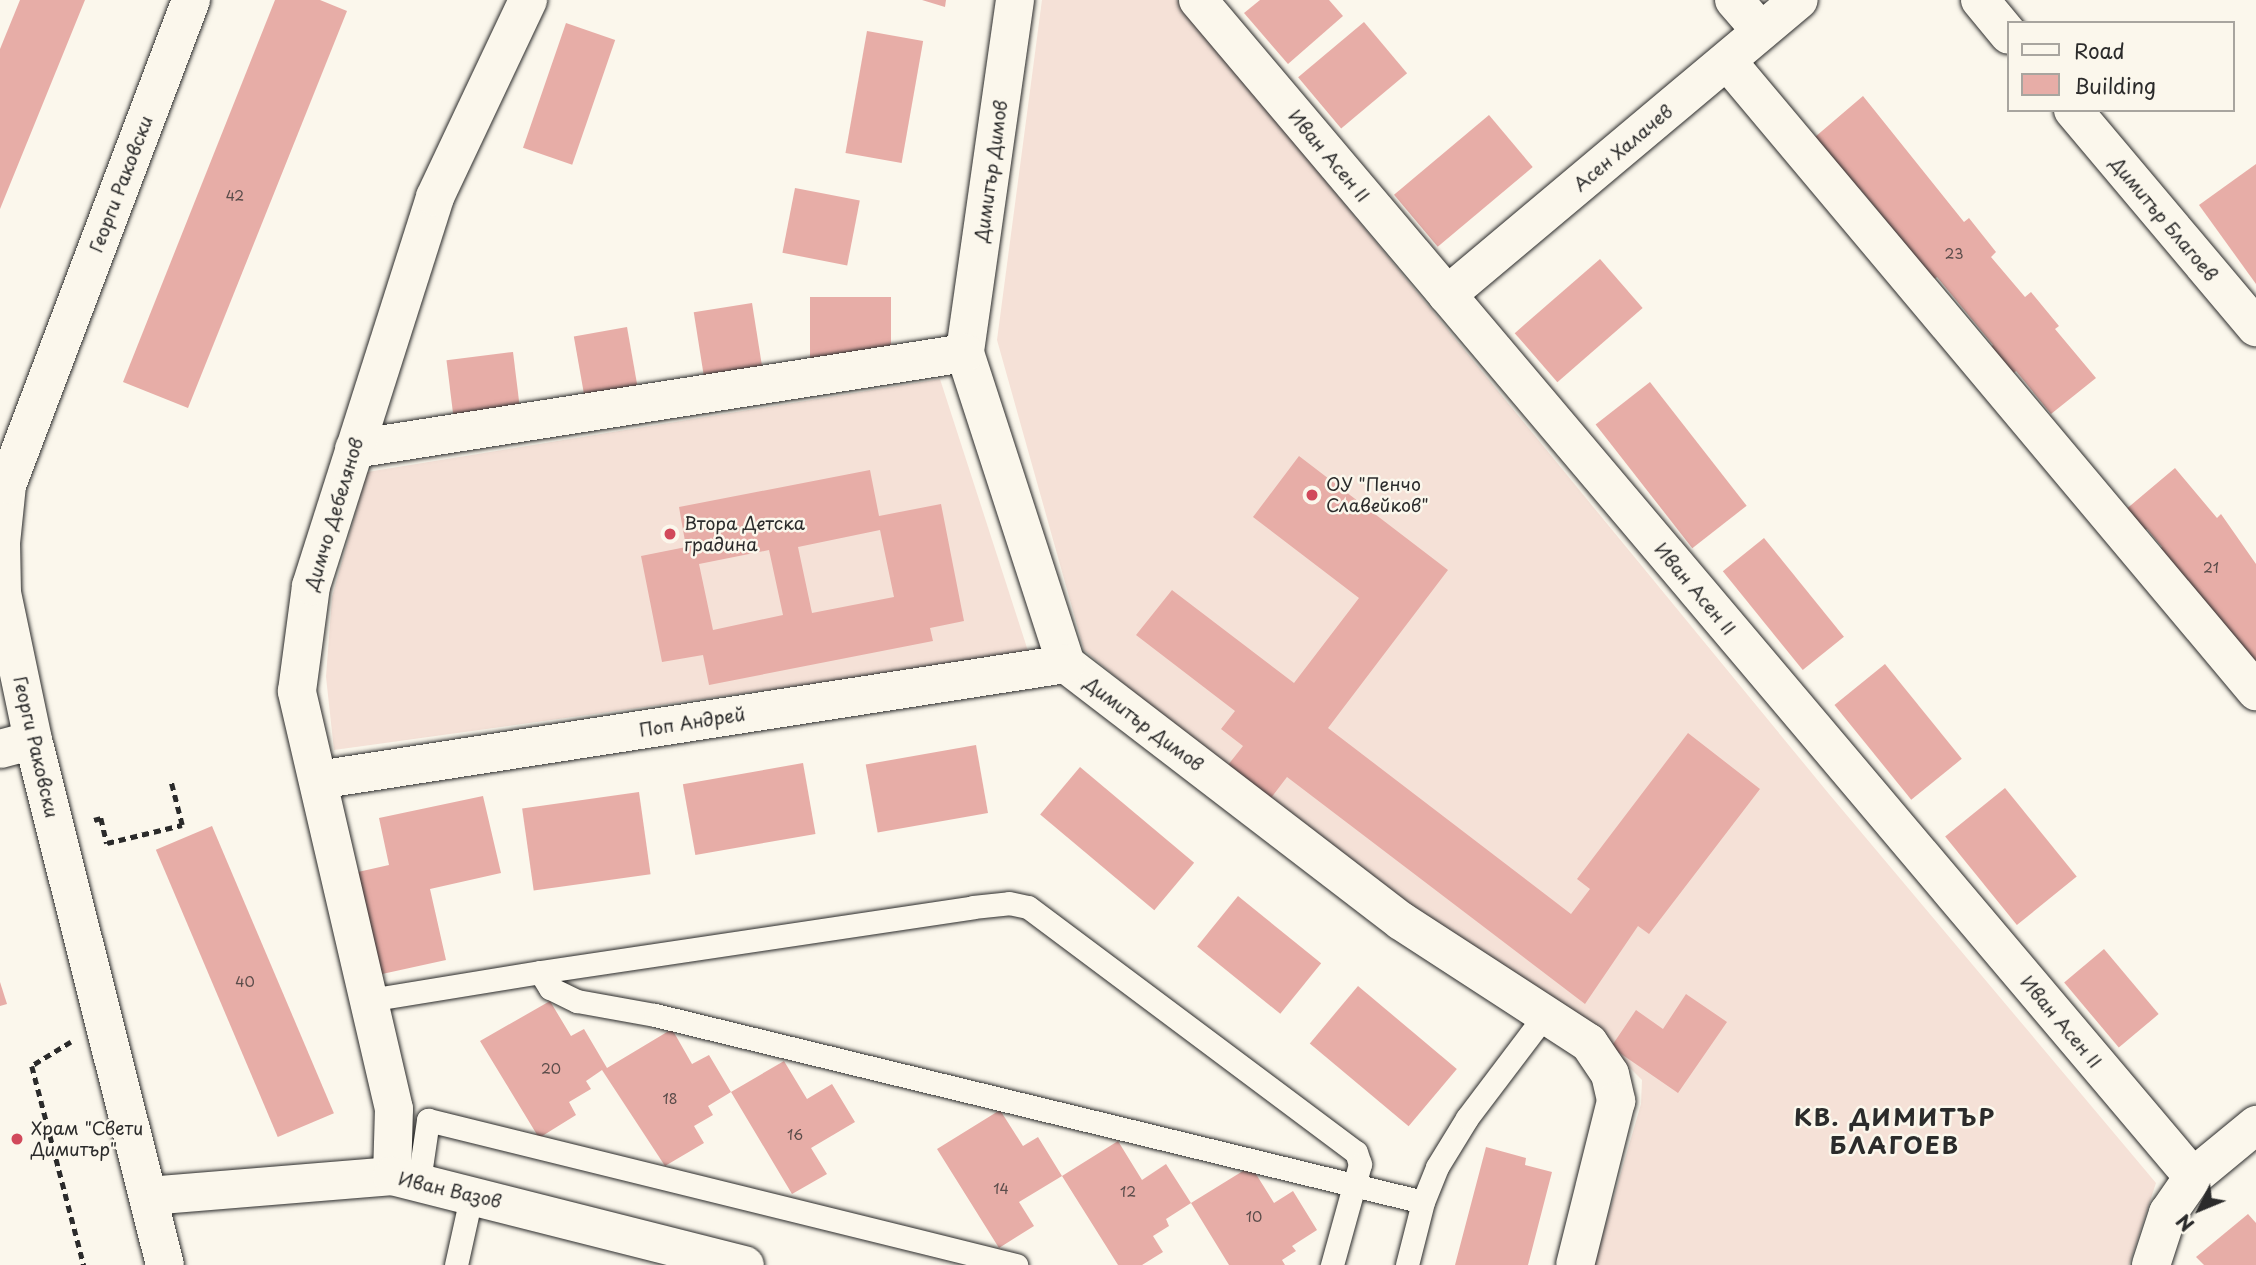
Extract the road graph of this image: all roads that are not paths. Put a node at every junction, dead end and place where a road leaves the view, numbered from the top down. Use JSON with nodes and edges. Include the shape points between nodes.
{"nodes":[{"id":1,"x":191,"y":0,"type":"edge"},
{"id":2,"x":528,"y":0,"type":"edge"},
{"id":3,"x":1015,"y":0,"type":"edge"},
{"id":4,"x":1198,"y":0,"type":"edge"},
{"id":5,"x":1734,"y":0,"type":"edge"},
{"id":6,"x":1798,"y":0,"type":"edge"},
{"id":7,"x":1980,"y":0,"type":"edge"},
{"id":8,"x":1761,"y":31,"type":"junction"},
{"id":9,"x":2008,"y":34,"type":"edge"},
{"id":10,"x":1727,"y":61,"type":"junction"},
{"id":11,"x":2075,"y":112,"type":"edge"},
{"id":12,"x":1447,"y":295,"type":"junction"},
{"id":13,"x":2256,"y":327,"type":"edge"},
{"id":14,"x":965,"y":353,"type":"junction"},
{"id":15,"x":354,"y":449,"type":"junction"},
{"id":16,"x":4,"y":489,"type":"edge"},
{"id":17,"x":1066,"y":664,"type":"junction"},
{"id":18,"x":2256,"y":691,"type":"edge"},
{"id":19,"x":16,"y":745,"type":"edge"},
{"id":20,"x":318,"y":780,"type":"junction"},
{"id":21,"x":540,"y":972,"type":"junction"},
{"id":22,"x":369,"y":1000,"type":"junction"},
{"id":23,"x":1545,"y":1015,"type":"junction"},
{"id":24,"x":2256,"y":1125,"type":"edge"},
{"id":25,"x":2193,"y":1177,"type":"junction"},
{"id":26,"x":406,"y":1178,"type":"junction"},
{"id":27,"x":1352,"y":1188,"type":"junction"},
{"id":28,"x":472,"y":1193,"type":"junction"},
{"id":29,"x":149,"y":1196,"type":"junction"},
{"id":30,"x":1423,"y":1202,"type":"junction"},
{"id":31,"x":705,"y":1260,"type":"edge"},
{"id":32,"x":165,"y":1265,"type":"edge"},
{"id":33,"x":456,"y":1265,"type":"edge"},
{"id":34,"x":745,"y":1265,"type":"edge"},
{"id":35,"x":1016,"y":1265,"type":"edge"},
{"id":36,"x":1332,"y":1265,"type":"edge"},
{"id":37,"x":1407,"y":1265,"type":"edge"},
{"id":38,"x":1575,"y":1265,"type":"edge"},
{"id":39,"x":2151,"y":1265,"type":"edge"}],
"edges":[{"from":1,"to":16,"type":"street","name":"Георги Раковски"},
{"from":2,"to":15,"type":"street","name":"Димчо Дебелянов","via":[[435,197]]},
{"from":3,"to":14,"type":"street","name":"Димитър Димов"},
{"from":4,"to":12,"type":"street","name":"Иван Асен II"},
{"from":5,"to":8,"type":"street"},
{"from":6,"to":8,"type":"street","name":"Асен Халачев"},
{"from":7,"to":9,"type":"street"},
{"from":8,"to":10,"type":"street","name":"Асен Халачев"},
{"from":10,"to":12,"type":"street","name":"Асен Халачев"},
{"from":10,"to":18,"type":"street"},
{"from":11,"to":13,"type":"street","name":"Димитър Благоев"},
{"from":12,"to":25,"type":"street","name":"Иван Асен II"},
{"from":14,"to":15,"type":"street"},
{"from":14,"to":17,"type":"street","name":"Димитър Димов"},
{"from":15,"to":20,"type":"street","name":"Димчо Дебелянов","via":[[311,586],[297,691]]},
{"from":16,"to":19,"type":"street","name":"Георги Раковски","via":[[2,593]]},
{"from":17,"to":20,"type":"street","name":"Поп Андрей"},
{"from":17,"to":23,"type":"street","name":"Димитър Димов","via":[[1401,921]]},
{"from":19,"to":29,"type":"street","name":"Георги Раковски","via":[[56,831]]},
{"from":20,"to":22,"type":"street","name":"Димчо Дебелянов"},
{"from":21,"to":22,"type":"lane"},
{"from":21,"to":27,"type":"lane","via":[[550,988],[577,1001],[655,1015]]},
{"from":21,"to":27,"type":"lane","via":[[973,907],[1009,903],[1028,907],[1346,1141],[1360,1164]]},
{"from":22,"to":26,"type":"street","name":"Димчо Дебелянов"},
{"from":23,"to":30,"type":"lane","via":[[1467,1118],[1437,1167]]},
{"from":23,"to":38,"type":"street","name":"Димитър Димов","via":[[1589,1043],[1610,1074],[1616,1101]]},
{"from":24,"to":25,"type":"street"},
{"from":25,"to":39,"type":"street","via":[[2168,1213]]},
{"from":26,"to":28,"type":"street","name":"Иван Вазов"},
{"from":26,"to":29,"type":"street","name":"Иван Вазов"},
{"from":26,"to":35,"type":"lane","via":[[428,1120]]},
{"from":27,"to":30,"type":"lane"},
{"from":27,"to":36,"type":"lane"},
{"from":28,"to":31,"type":"street","name":"Иван Вазов"},
{"from":28,"to":33,"type":"lane"},
{"from":29,"to":32,"type":"street","name":"Георги Раковски"},
{"from":30,"to":37,"type":"lane"},
{"from":31,"to":34,"type":"street","name":"Иван Вазов"}]}
